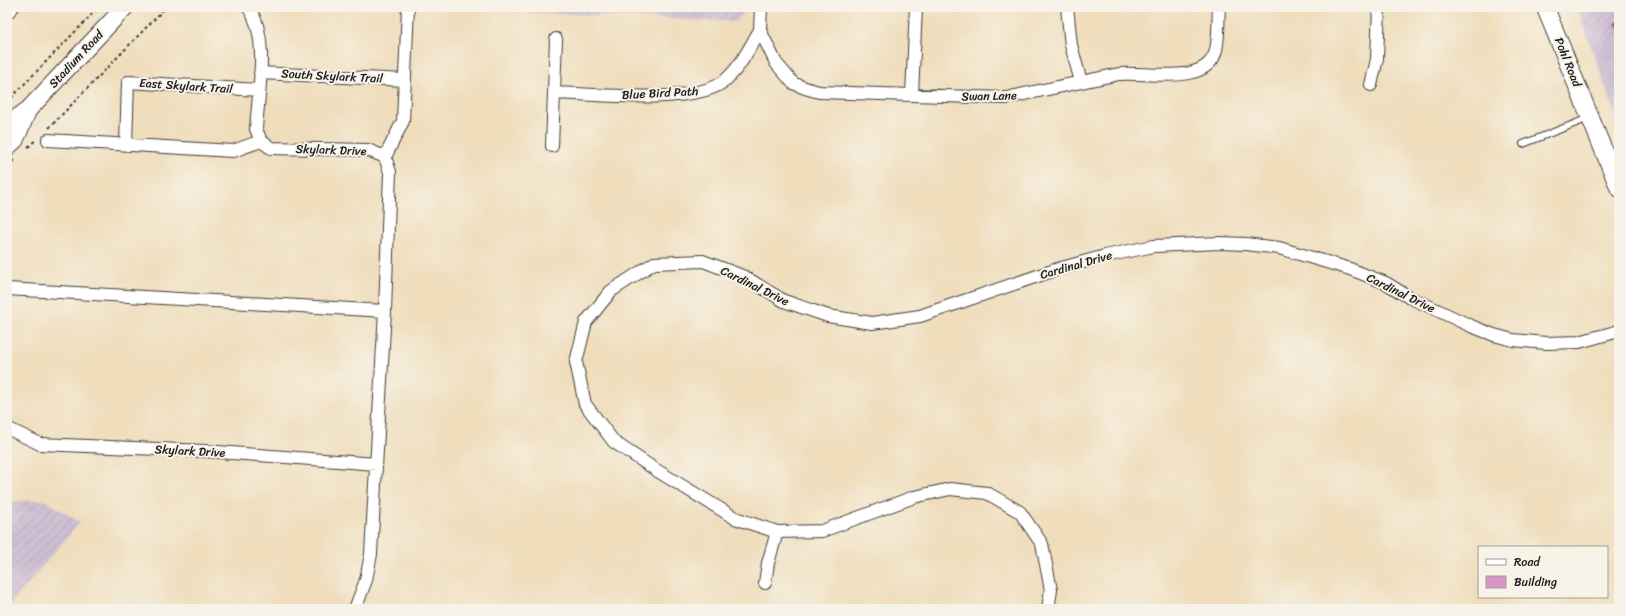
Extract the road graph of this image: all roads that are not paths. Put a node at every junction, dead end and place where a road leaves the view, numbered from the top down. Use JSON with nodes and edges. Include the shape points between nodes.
{"nodes":[{"id":1,"x":13,"y":7,"type":"edge"},
{"id":2,"x":125,"y":7,"type":"edge"},
{"id":3,"x":248,"y":7,"type":"edge"},
{"id":4,"x":408,"y":7,"type":"edge"},
{"id":5,"x":761,"y":7,"type":"edge"},
{"id":6,"x":916,"y":7,"type":"edge"},
{"id":7,"x":1067,"y":7,"type":"edge"},
{"id":8,"x":1219,"y":7,"type":"edge"},
{"id":9,"x":1378,"y":7,"type":"edge"},
{"id":10,"x":1545,"y":7,"type":"edge"},
{"id":11,"x":7,"y":13,"type":"edge"},
{"id":12,"x":760,"y":30,"type":"junction"},
{"id":13,"x":556,"y":39,"type":"dead end"},
{"id":14,"x":260,"y":73,"type":"junction"},
{"id":15,"x":405,"y":80,"type":"junction"},
{"id":16,"x":1081,"y":82,"type":"junction"},
{"id":17,"x":1371,"y":85,"type":"dead end"},
{"id":18,"x":259,"y":90,"type":"junction"},
{"id":19,"x":554,"y":92,"type":"junction"},
{"id":20,"x":912,"y":95,"type":"junction"},
{"id":21,"x":28,"y":110,"type":"junction"},
{"id":22,"x":1591,"y":117,"type":"junction"},
{"id":23,"x":7,"y":125,"type":"edge"},
{"id":24,"x":44,"y":136,"type":"road end"},
{"id":25,"x":261,"y":141,"type":"junction"},
{"id":26,"x":126,"y":144,"type":"junction"},
{"id":27,"x":1523,"y":144,"type":"dead end"},
{"id":28,"x":552,"y":146,"type":"dead end"},
{"id":29,"x":12,"y":152,"type":"edge"},
{"id":30,"x":385,"y":156,"type":"junction"},
{"id":31,"x":1619,"y":188,"type":"edge"},
{"id":32,"x":7,"y":289,"type":"edge"},
{"id":33,"x":385,"y":311,"type":"junction"},
{"id":34,"x":1619,"y":331,"type":"edge"},
{"id":35,"x":7,"y":428,"type":"edge"},
{"id":36,"x":376,"y":464,"type":"junction"},
{"id":37,"x":777,"y":532,"type":"junction"},
{"id":38,"x":765,"y":583,"type":"dead end"},
{"id":39,"x":354,"y":609,"type":"edge"},
{"id":40,"x":1048,"y":609,"type":"edge"}],
"edges":[{"from":1,"to":11,"type":"street"},
{"from":2,"to":21,"type":"street","name":"Stadium Road"},
{"from":3,"to":14,"type":"street","via":[[254,15],[260,39]]},
{"from":4,"to":15,"type":"street"},
{"from":5,"to":12,"type":"street","name":"Swan Lane"},
{"from":6,"to":20,"type":"street"},
{"from":7,"to":16,"type":"street","via":[[1071,45]]},
{"from":8,"to":16,"type":"street","name":"Swan Lane","via":[[1216,52],[1212,61],[1196,72],[1184,75],[1131,73]]},
{"from":9,"to":17,"type":"street","via":[[1377,59]]},
{"from":10,"to":22,"type":"street","name":"Pohl Road"},
{"from":12,"to":19,"type":"street","name":"Blue Bird Path","via":[[740,64],[724,82],[710,90],[652,95]]},
{"from":12,"to":20,"type":"street","name":"Swan Lane","via":[[784,74],[805,88],[819,92]]},
{"from":13,"to":19,"type":"street"},
{"from":14,"to":15,"type":"street","name":"South Skylark Trail"},
{"from":14,"to":18,"type":"street"},
{"from":15,"to":30,"type":"street","via":[[403,121]]},
{"from":16,"to":20,"type":"street","name":"Swan Lane","via":[[1006,98]]},
{"from":18,"to":25,"type":"street","via":[[256,129]]},
{"from":18,"to":26,"type":"street","name":"East Skylark Trail","via":[[128,82]]},
{"from":19,"to":28,"type":"street"},
{"from":21,"to":23,"type":"street","name":"Stadium Road"},
{"from":21,"to":29,"type":"street","name":"Stadium Road"},
{"from":22,"to":27,"type":"lane"},
{"from":22,"to":31,"type":"street","name":"Pohl Road","via":[[1612,164]]},
{"from":24,"to":26,"type":"street"},
{"from":25,"to":26,"type":"street","via":[[233,150]]},
{"from":25,"to":30,"type":"street","name":"Skylark Drive","via":[[271,148],[368,150]]},
{"from":30,"to":33,"type":"street","via":[[390,172]]},
{"from":32,"to":33,"type":"street"},
{"from":33,"to":36,"type":"street"},
{"from":34,"to":37,"type":"street","name":"Cardinal Drive","via":[[1579,342],[1513,340],[1494,335],[1407,296],[1386,283],[1350,269],[1279,248],[1246,244],[1154,246],[1105,256],[1058,269],[920,316],[872,323],[828,316],[784,301],[745,277],[703,261],[654,263],[611,291],[586,322],[576,362],[585,404],[614,442],[735,518]]},
{"from":35,"to":36,"type":"street","name":"Skylark Drive","via":[[40,444],[205,451]]},
{"from":36,"to":39,"type":"street","via":[[371,554],[366,580]]},
{"from":37,"to":38,"type":"street"},
{"from":37,"to":40,"type":"street","name":"Cardinal Drive","via":[[822,531],[914,497],[950,489],[987,493],[1020,512],[1042,544],[1051,590]]}]}
